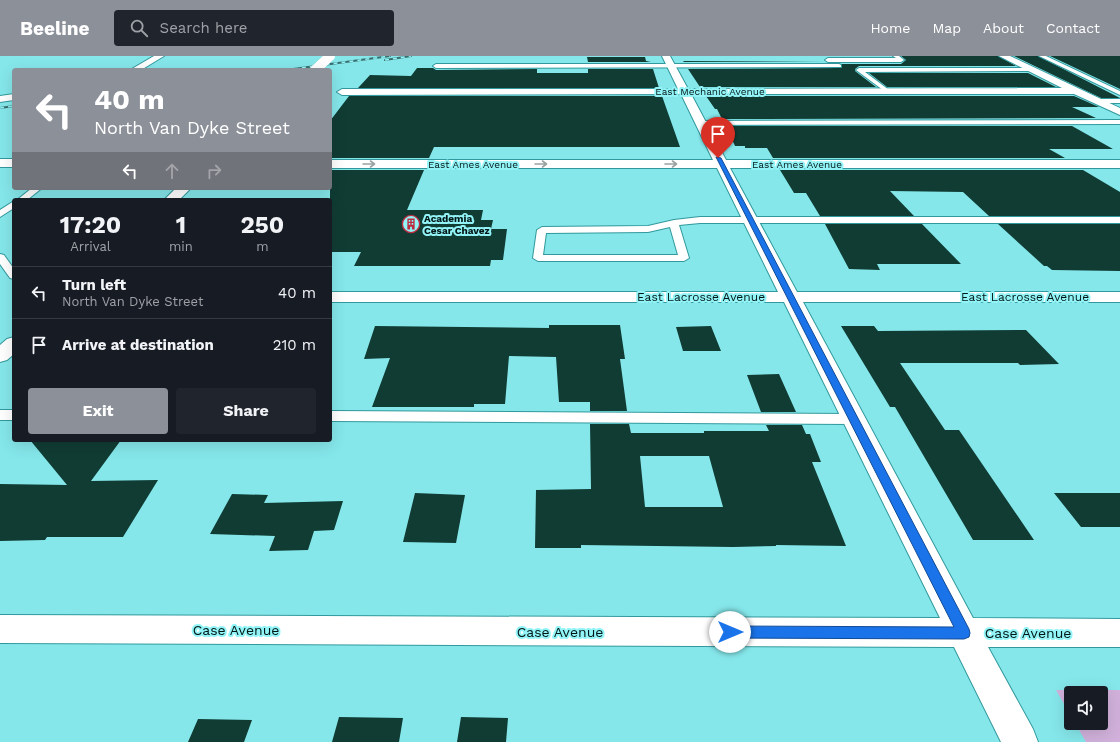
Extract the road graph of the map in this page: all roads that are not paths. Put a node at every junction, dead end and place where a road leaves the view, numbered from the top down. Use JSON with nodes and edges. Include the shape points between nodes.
{"nodes":[{"id":1,"x":160,"y":56,"type":"edge"},
{"id":2,"x":330,"y":56,"type":"edge"},
{"id":3,"x":896,"y":56,"type":"edge"},
{"id":4,"x":1002,"y":56,"type":"edge"},
{"id":5,"x":1042,"y":56,"type":"edge"},
{"id":6,"x":668,"y":60,"type":"edge"},
{"id":7,"x":436,"y":66,"type":"dead end"},
{"id":8,"x":839,"y":66,"type":"dead end"},
{"id":9,"x":138,"y":68,"type":"edge"},
{"id":10,"x":317,"y":68,"type":"edge"},
{"id":11,"x":1033,"y":70,"type":"junction"},
{"id":12,"x":887,"y":91,"type":"junction"},
{"id":13,"x":1077,"y":91,"type":"junction"},
{"id":14,"x":342,"y":92,"type":"dead end"},
{"id":15,"x":684,"y":92,"type":"junction"},
{"id":16,"x":1120,"y":93,"type":"edge"},
{"id":17,"x":12,"y":97,"type":"edge"},
{"id":18,"x":0,"y":99,"type":"edge"},
{"id":19,"x":1098,"y":101,"type":"junction"},
{"id":20,"x":1120,"y":101,"type":"edge"},
{"id":21,"x":1120,"y":112,"type":"edge"},
{"id":22,"x":1120,"y":122,"type":"edge"},
{"id":23,"x":700,"y":123,"type":"junction"},
{"id":24,"x":12,"y":163,"type":"edge"},
{"id":25,"x":0,"y":164,"type":"edge"},
{"id":26,"x":332,"y":164,"type":"edge"},
{"id":27,"x":721,"y":164,"type":"junction"},
{"id":28,"x":1120,"y":164,"type":"edge"},
{"id":29,"x":35,"y":190,"type":"edge"},
{"id":30,"x":182,"y":190,"type":"edge"},
{"id":31,"x":23,"y":198,"type":"edge"},
{"id":32,"x":173,"y":198,"type":"edge"},
{"id":33,"x":12,"y":205,"type":"edge"},
{"id":34,"x":0,"y":214,"type":"edge"},
{"id":35,"x":750,"y":220,"type":"junction"},
{"id":36,"x":1120,"y":220,"type":"edge"},
{"id":37,"x":674,"y":223,"type":"junction"},
{"id":38,"x":0,"y":257,"type":"edge"},
{"id":39,"x":12,"y":273,"type":"edge"},
{"id":40,"x":332,"y":297,"type":"edge"},
{"id":41,"x":789,"y":297,"type":"junction"},
{"id":42,"x":1120,"y":297,"type":"edge"},
{"id":43,"x":12,"y":345,"type":"edge"},
{"id":44,"x":0,"y":356,"type":"edge"},
{"id":45,"x":0,"y":415,"type":"edge"},
{"id":46,"x":12,"y":415,"type":"edge"},
{"id":47,"x":332,"y":416,"type":"edge"},
{"id":48,"x":853,"y":419,"type":"junction"},
{"id":49,"x":0,"y":629,"type":"edge"},
{"id":50,"x":964,"y":633,"type":"junction"},
{"id":51,"x":1120,"y":633,"type":"edge"},
{"id":52,"x":1020,"y":742,"type":"edge"}],
"edges":[{"from":1,"to":9,"type":"street"},
{"from":2,"to":10,"type":"street","bridge":true},
{"from":3,"to":6,"type":"lane","via":[[901,60]]},
{"from":4,"to":11,"type":"street"},
{"from":5,"to":16,"type":"lane"},
{"from":6,"to":7,"type":"lane"},
{"from":6,"to":8,"type":"lane"},
{"from":6,"to":15,"type":"street"},
{"from":11,"to":12,"type":"lane","via":[[859,70]]},
{"from":11,"to":13,"type":"street"},
{"from":12,"to":13,"type":"street","name":"East Mechanic Avenue"},
{"from":12,"to":15,"type":"street","name":"East Mechanic Avenue"},
{"from":13,"to":19,"type":"street"},
{"from":14,"to":15,"type":"street","name":"East Mechanic Avenue"},
{"from":15,"to":23,"type":"street"},
{"from":17,"to":18,"type":"street"},
{"from":19,"to":20,"type":"lane"},
{"from":19,"to":21,"type":"street"},
{"from":22,"to":23,"type":"lane"},
{"from":23,"to":27,"type":"street"},
{"from":24,"to":25,"type":"street"},
{"from":26,"to":27,"type":"street","name":"East Ames Avenue","one_way":true},
{"from":27,"to":28,"type":"street","name":"East Ames Avenue"},
{"from":27,"to":35,"type":"street"},
{"from":29,"to":31,"type":"lane"},
{"from":30,"to":32,"type":"street"},
{"from":33,"to":34,"type":"lane"},
{"from":35,"to":36,"type":"lane"},
{"from":35,"to":37,"type":"lane"},
{"from":35,"to":41,"type":"street"},
{"from":37,"to":37,"type":"lane","via":[[648,229],[542,230],[538,258],[684,258]]},
{"from":38,"to":39,"type":"lane"},
{"from":40,"to":41,"type":"street","name":"East Lacrosse Avenue"},
{"from":41,"to":42,"type":"street","name":"East Lacrosse Avenue"},
{"from":41,"to":48,"type":"street"},
{"from":43,"to":44,"type":"street"},
{"from":45,"to":46,"type":"lane"},
{"from":47,"to":48,"type":"lane"},
{"from":48,"to":50,"type":"street"},
{"from":49,"to":50,"type":"street","name":"Case Avenue"},
{"from":50,"to":51,"type":"street","name":"Case Avenue"},
{"from":50,"to":52,"type":"street"}]}
